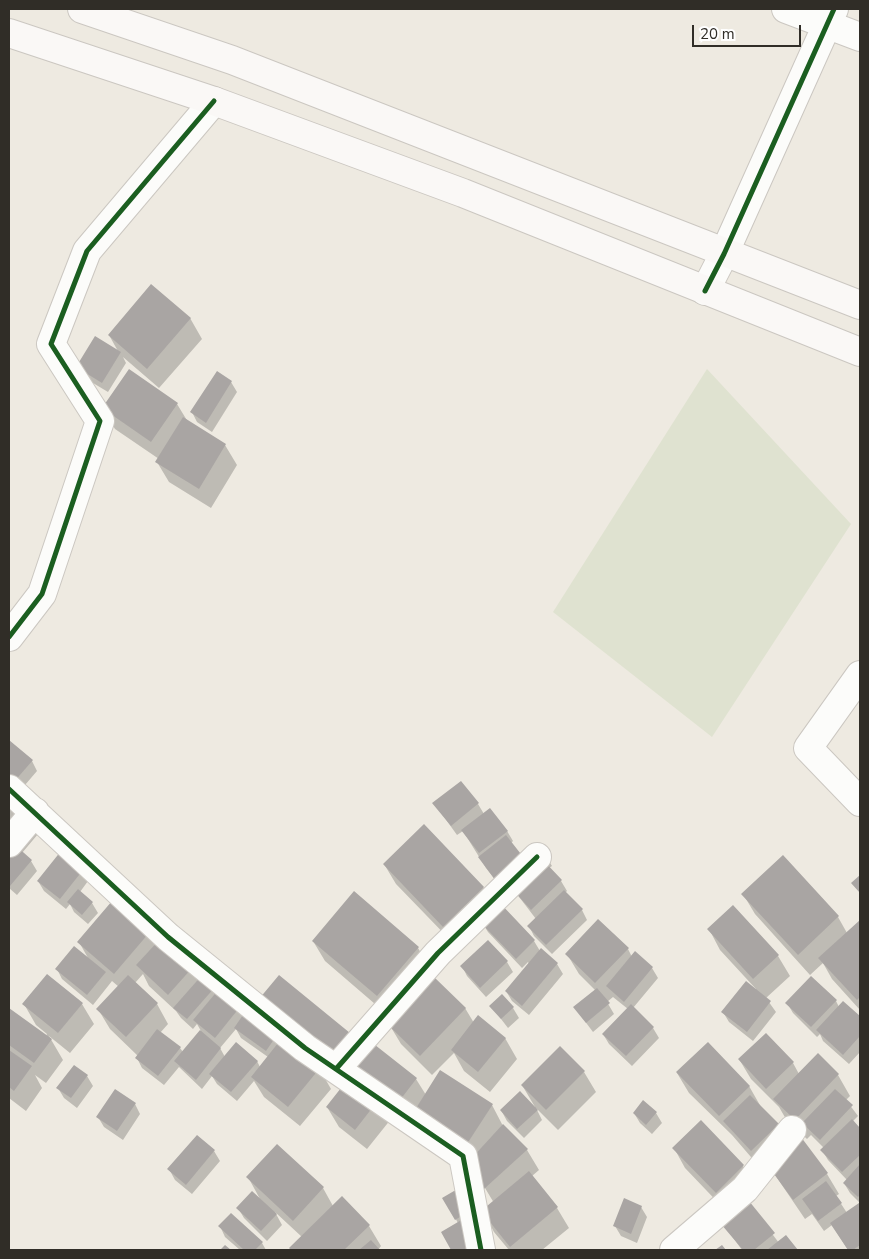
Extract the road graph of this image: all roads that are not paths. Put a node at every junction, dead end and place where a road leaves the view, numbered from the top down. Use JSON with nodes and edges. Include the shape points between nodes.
{"nodes":[{"id":1,"x":82,"y":9,"type":"edge"},
{"id":2,"x":786,"y":9,"type":"edge"},
{"id":3,"x":831,"y":16,"type":"edge"},
{"id":4,"x":9,"y":33,"type":"edge"},
{"id":5,"x":860,"y":36,"type":"edge"},
{"id":6,"x":214,"y":101,"type":"junction"},
{"id":7,"x":724,"y":254,"type":"junction"},
{"id":8,"x":705,"y":291,"type":"junction"},
{"id":9,"x":860,"y":305,"type":"edge"},
{"id":10,"x":860,"y":352,"type":"edge"},
{"id":11,"x":9,"y":637,"type":"edge"},
{"id":12,"x":860,"y":675,"type":"edge"},
{"id":13,"x":9,"y":789,"type":"edge"},
{"id":14,"x":860,"y":802,"type":"edge"},
{"id":15,"x":35,"y":812,"type":"junction"},
{"id":16,"x":9,"y":843,"type":"edge"},
{"id":17,"x":537,"y":856,"type":"dead end"},
{"id":18,"x":336,"y":1069,"type":"junction"},
{"id":19,"x":792,"y":1130,"type":"dead end"},
{"id":20,"x":480,"y":1250,"type":"edge"},
{"id":21,"x":674,"y":1250,"type":"edge"}],
"edges":[{"from":1,"to":7,"type":"main road","via":[[232,60]]},
{"from":2,"to":3,"type":"street"},
{"from":3,"to":5,"type":"street"},
{"from":3,"to":7,"type":"street"},
{"from":4,"to":6,"type":"main road"},
{"from":6,"to":8,"type":"main road","via":[[463,193]]},
{"from":6,"to":11,"type":"street","via":[[87,251],[51,344],[100,421],[42,594]]},
{"from":7,"to":8,"type":"street"},
{"from":7,"to":9,"type":"main road"},
{"from":8,"to":10,"type":"main road"},
{"from":12,"to":14,"type":"street","via":[[808,748]]},
{"from":13,"to":15,"type":"street"},
{"from":15,"to":16,"type":"street"},
{"from":15,"to":18,"type":"street","via":[[168,936],[305,1048]]},
{"from":17,"to":18,"type":"street","via":[[438,953]]},
{"from":18,"to":20,"type":"street","via":[[463,1156]]},
{"from":19,"to":21,"type":"street","via":[[745,1189]]}]}
